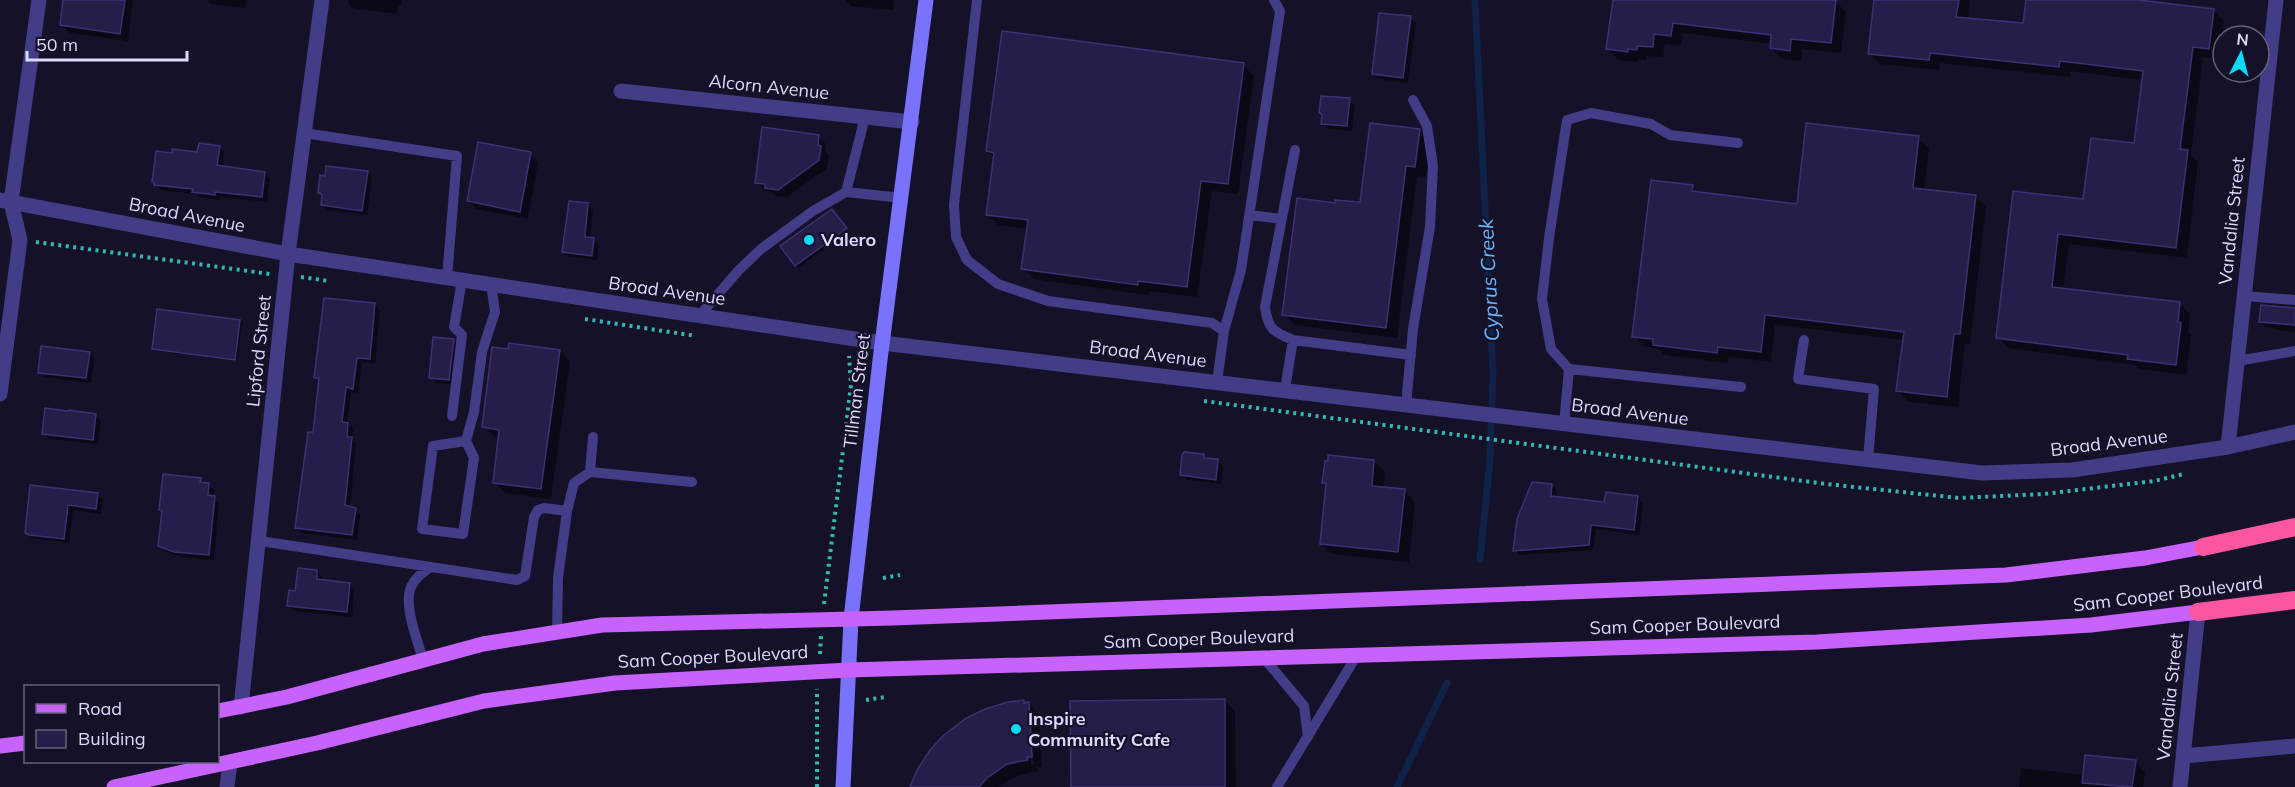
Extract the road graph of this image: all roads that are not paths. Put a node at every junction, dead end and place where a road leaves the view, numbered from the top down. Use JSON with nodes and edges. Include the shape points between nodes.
{"nodes":[{"id":1,"x":39,"y":0,"type":"edge"},
{"id":2,"x":321,"y":0,"type":"edge"},
{"id":3,"x":926,"y":0,"type":"edge"},
{"id":4,"x":977,"y":0,"type":"edge"},
{"id":5,"x":1274,"y":0,"type":"edge"},
{"id":6,"x":2276,"y":0,"type":"edge"},
{"id":7,"x":621,"y":90,"type":"dead end"},
{"id":8,"x":1413,"y":100,"type":"dead end"},
{"id":9,"x":865,"y":117,"type":"junction"},
{"id":10,"x":912,"y":122,"type":"junction"},
{"id":11,"x":304,"y":133,"type":"junction"},
{"id":12,"x":1738,"y":143,"type":"dead end"},
{"id":13,"x":1295,"y":150,"type":"dead end"},
{"id":14,"x":846,"y":192,"type":"junction"},
{"id":15,"x":902,"y":198,"type":"junction"},
{"id":16,"x":6,"y":201,"type":"edge"},
{"id":17,"x":1250,"y":215,"type":"junction"},
{"id":18,"x":1282,"y":219,"type":"junction"},
{"id":19,"x":288,"y":254,"type":"junction"},
{"id":20,"x":447,"y":278,"type":"junction"},
{"id":21,"x":462,"y":280,"type":"junction"},
{"id":22,"x":491,"y":284,"type":"junction"},
{"id":23,"x":2244,"y":296,"type":"junction"},
{"id":24,"x":2295,"y":300,"type":"edge"},
{"id":25,"x":700,"y":315,"type":"junction"},
{"id":26,"x":1224,"y":331,"type":"junction"},
{"id":27,"x":1293,"y":340,"type":"junction"},
{"id":28,"x":1803,"y":340,"type":"dead end"},
{"id":29,"x":882,"y":343,"type":"junction"},
{"id":30,"x":2295,"y":351,"type":"edge"},
{"id":31,"x":1411,"y":355,"type":"junction"},
{"id":32,"x":2237,"y":362,"type":"junction"},
{"id":33,"x":1569,"y":369,"type":"junction"},
{"id":34,"x":1217,"y":382,"type":"junction"},
{"id":35,"x":1741,"y":387,"type":"dead end"},
{"id":36,"x":1285,"y":389,"type":"junction"},
{"id":37,"x":0,"y":394,"type":"edge"},
{"id":38,"x":1406,"y":405,"type":"junction"},
{"id":39,"x":452,"y":416,"type":"dead end"},
{"id":40,"x":1564,"y":424,"type":"junction"},
{"id":41,"x":2295,"y":432,"type":"edge"},
{"id":42,"x":593,"y":437,"type":"dead end"},
{"id":43,"x":466,"y":441,"type":"junction"},
{"id":44,"x":2228,"y":447,"type":"junction"},
{"id":45,"x":1868,"y":459,"type":"junction"},
{"id":46,"x":590,"y":472,"type":"junction"},
{"id":47,"x":692,"y":482,"type":"dead end"},
{"id":48,"x":567,"y":511,"type":"junction"},
{"id":49,"x":2295,"y":527,"type":"edge"},
{"id":50,"x":260,"y":541,"type":"junction"},
{"id":51,"x":2203,"y":547,"type":"joint"},
{"id":52,"x":430,"y":567,"type":"junction"},
{"id":53,"x":2295,"y":600,"type":"edge"},
{"id":54,"x":2198,"y":612,"type":"junction"},
{"id":55,"x":851,"y":619,"type":"junction"},
{"id":56,"x":557,"y":633,"type":"junction"},
{"id":57,"x":1357,"y":655,"type":"junction"},
{"id":58,"x":1264,"y":658,"type":"junction"},
{"id":59,"x":423,"y":660,"type":"junction"},
{"id":60,"x":849,"y":670,"type":"junction"},
{"id":61,"x":241,"y":707,"type":"junction"},
{"id":62,"x":219,"y":711,"type":"edge"},
{"id":63,"x":1308,"y":736,"type":"junction"},
{"id":64,"x":24,"y":743,"type":"edge"},
{"id":65,"x":0,"y":746,"type":"edge"},
{"id":66,"x":2295,"y":746,"type":"edge"},
{"id":67,"x":2184,"y":756,"type":"junction"},
{"id":68,"x":230,"y":762,"type":"junction"},
{"id":69,"x":114,"y":787,"type":"edge"},
{"id":70,"x":227,"y":787,"type":"edge"},
{"id":71,"x":843,"y":787,"type":"edge"},
{"id":72,"x":1277,"y":787,"type":"edge"},
{"id":73,"x":2180,"y":787,"type":"edge"}],
"edges":[{"from":1,"to":16,"type":"street"},
{"from":2,"to":11,"type":"street","name":"Lipford Street"},
{"from":3,"to":10,"type":"main road","name":"Tillman Street"},
{"from":4,"to":26,"type":"lane","via":[[954,205],[956,237],[967,261],[998,284],[1048,301],[1212,323]]},
{"from":5,"to":17,"type":"lane","via":[[1280,11]]},
{"from":6,"to":23,"type":"street","name":"Vandalia Street"},
{"from":7,"to":9,"type":"street","name":"Alcorn Avenue"},
{"from":8,"to":31,"type":"lane","via":[[1427,126],[1433,166],[1430,227]]},
{"from":9,"to":10,"type":"street","name":"Alcorn Avenue"},
{"from":9,"to":14,"type":"lane"},
{"from":10,"to":15,"type":"main road","name":"Tillman Street"},
{"from":11,"to":19,"type":"street","name":"Lipford Street"},
{"from":11,"to":20,"type":"lane","via":[[457,156]]},
{"from":12,"to":33,"type":"lane","via":[[1670,135],[1651,124],[1591,113],[1567,120],[1542,299],[1551,349]]},
{"from":13,"to":18,"type":"lane"},
{"from":14,"to":15,"type":"lane"},
{"from":14,"to":25,"type":"lane","via":[[761,249]]},
{"from":15,"to":29,"type":"main road","name":"Tillman Street"},
{"from":16,"to":19,"type":"street","name":"Broad Avenue"},
{"from":16,"to":37,"type":"street","via":[[20,240]]},
{"from":17,"to":18,"type":"lane"},
{"from":17,"to":26,"type":"lane","via":[[1241,270]]},
{"from":18,"to":27,"type":"lane","via":[[1265,307],[1267,322],[1276,333]]},
{"from":19,"to":20,"type":"street","name":"Broad Avenue"},
{"from":19,"to":50,"type":"street","name":"Lipford Street"},
{"from":20,"to":21,"type":"street","name":"Broad Avenue"},
{"from":21,"to":22,"type":"street","name":"Broad Avenue"},
{"from":21,"to":39,"type":"lane","via":[[454,327],[462,335]]},
{"from":22,"to":25,"type":"street","name":"Broad Avenue"},
{"from":22,"to":43,"type":"lane","via":[[495,312],[482,352]]},
{"from":23,"to":24,"type":"lane"},
{"from":23,"to":32,"type":"street","name":"Vandalia Street"},
{"from":25,"to":29,"type":"street","name":"Broad Avenue"},
{"from":26,"to":34,"type":"lane"},
{"from":27,"to":31,"type":"lane"},
{"from":27,"to":36,"type":"lane"},
{"from":28,"to":45,"type":"lane","via":[[1798,379],[1874,389]]},
{"from":29,"to":34,"type":"street","name":"Broad Avenue"},
{"from":29,"to":55,"type":"main road","name":"Tillman Street"},
{"from":30,"to":32,"type":"lane"},
{"from":31,"to":38,"type":"lane"},
{"from":32,"to":44,"type":"street","name":"Vandalia Street"},
{"from":33,"to":35,"type":"lane"},
{"from":33,"to":40,"type":"lane"},
{"from":34,"to":36,"type":"street","name":"Broad Avenue"},
{"from":36,"to":38,"type":"street","name":"Broad Avenue"},
{"from":38,"to":40,"type":"street","name":"Broad Avenue"},
{"from":40,"to":45,"type":"street","name":"Broad Avenue"},
{"from":41,"to":44,"type":"street","name":"Broad Avenue"},
{"from":42,"to":46,"type":"lane"},
{"from":43,"to":43,"type":"lane","via":[[474,458],[463,534],[422,530],[433,446]]},
{"from":44,"to":45,"type":"street","name":"Broad Avenue","via":[[2072,470],[1982,472]]},
{"from":46,"to":47,"type":"lane"},
{"from":46,"to":48,"type":"lane","via":[[574,483]]},
{"from":48,"to":52,"type":"lane","via":[[538,510],[525,576],[517,580]]},
{"from":48,"to":56,"type":"lane","via":[[558,578]]},
{"from":49,"to":51,"type":"highway","name":"Sam Cooper Boulevard"},
{"from":50,"to":52,"type":"lane"},
{"from":50,"to":61,"type":"street","name":"Lipford Street"},
{"from":51,"to":55,"type":"main road","name":"Sam Cooper Boulevard","via":[[2093,565],[1995,575]]},
{"from":52,"to":59,"type":"lane","via":[[416,579],[408,600]]},
{"from":53,"to":54,"type":"highway","name":"Sam Cooper Boulevard"},
{"from":54,"to":57,"type":"main road","name":"Sam Cooper Boulevard","via":[[2091,625],[1817,642]]},
{"from":54,"to":67,"type":"street","name":"Vandalia Street"},
{"from":55,"to":56,"type":"main road","name":"Sam Cooper Boulevard","via":[[602,625]]},
{"from":55,"to":60,"type":"main road","name":"Tillman Street"},
{"from":56,"to":59,"type":"main road","name":"Sam Cooper Boulevard","via":[[483,644]]},
{"from":57,"to":58,"type":"main road","name":"Sam Cooper Boulevard"},
{"from":57,"to":63,"type":"lane"},
{"from":58,"to":60,"type":"main road","name":"Sam Cooper Boulevard"},
{"from":58,"to":63,"type":"lane","via":[[1304,706]]},
{"from":59,"to":61,"type":"main road","name":"Sam Cooper Boulevard"},
{"from":60,"to":68,"type":"main road","name":"Sam Cooper Boulevard","via":[[615,683],[484,701]]},
{"from":60,"to":71,"type":"main road","name":"Tillman Street"},
{"from":61,"to":62,"type":"main road","name":"Sam Cooper Boulevard"},
{"from":63,"to":72,"type":"lane"},
{"from":64,"to":65,"type":"main road"},
{"from":66,"to":67,"type":"street"},
{"from":67,"to":73,"type":"street","name":"Vandalia Street"},
{"from":68,"to":69,"type":"main road","name":"Sam Cooper Boulevard"},
{"from":68,"to":70,"type":"street"}]}
